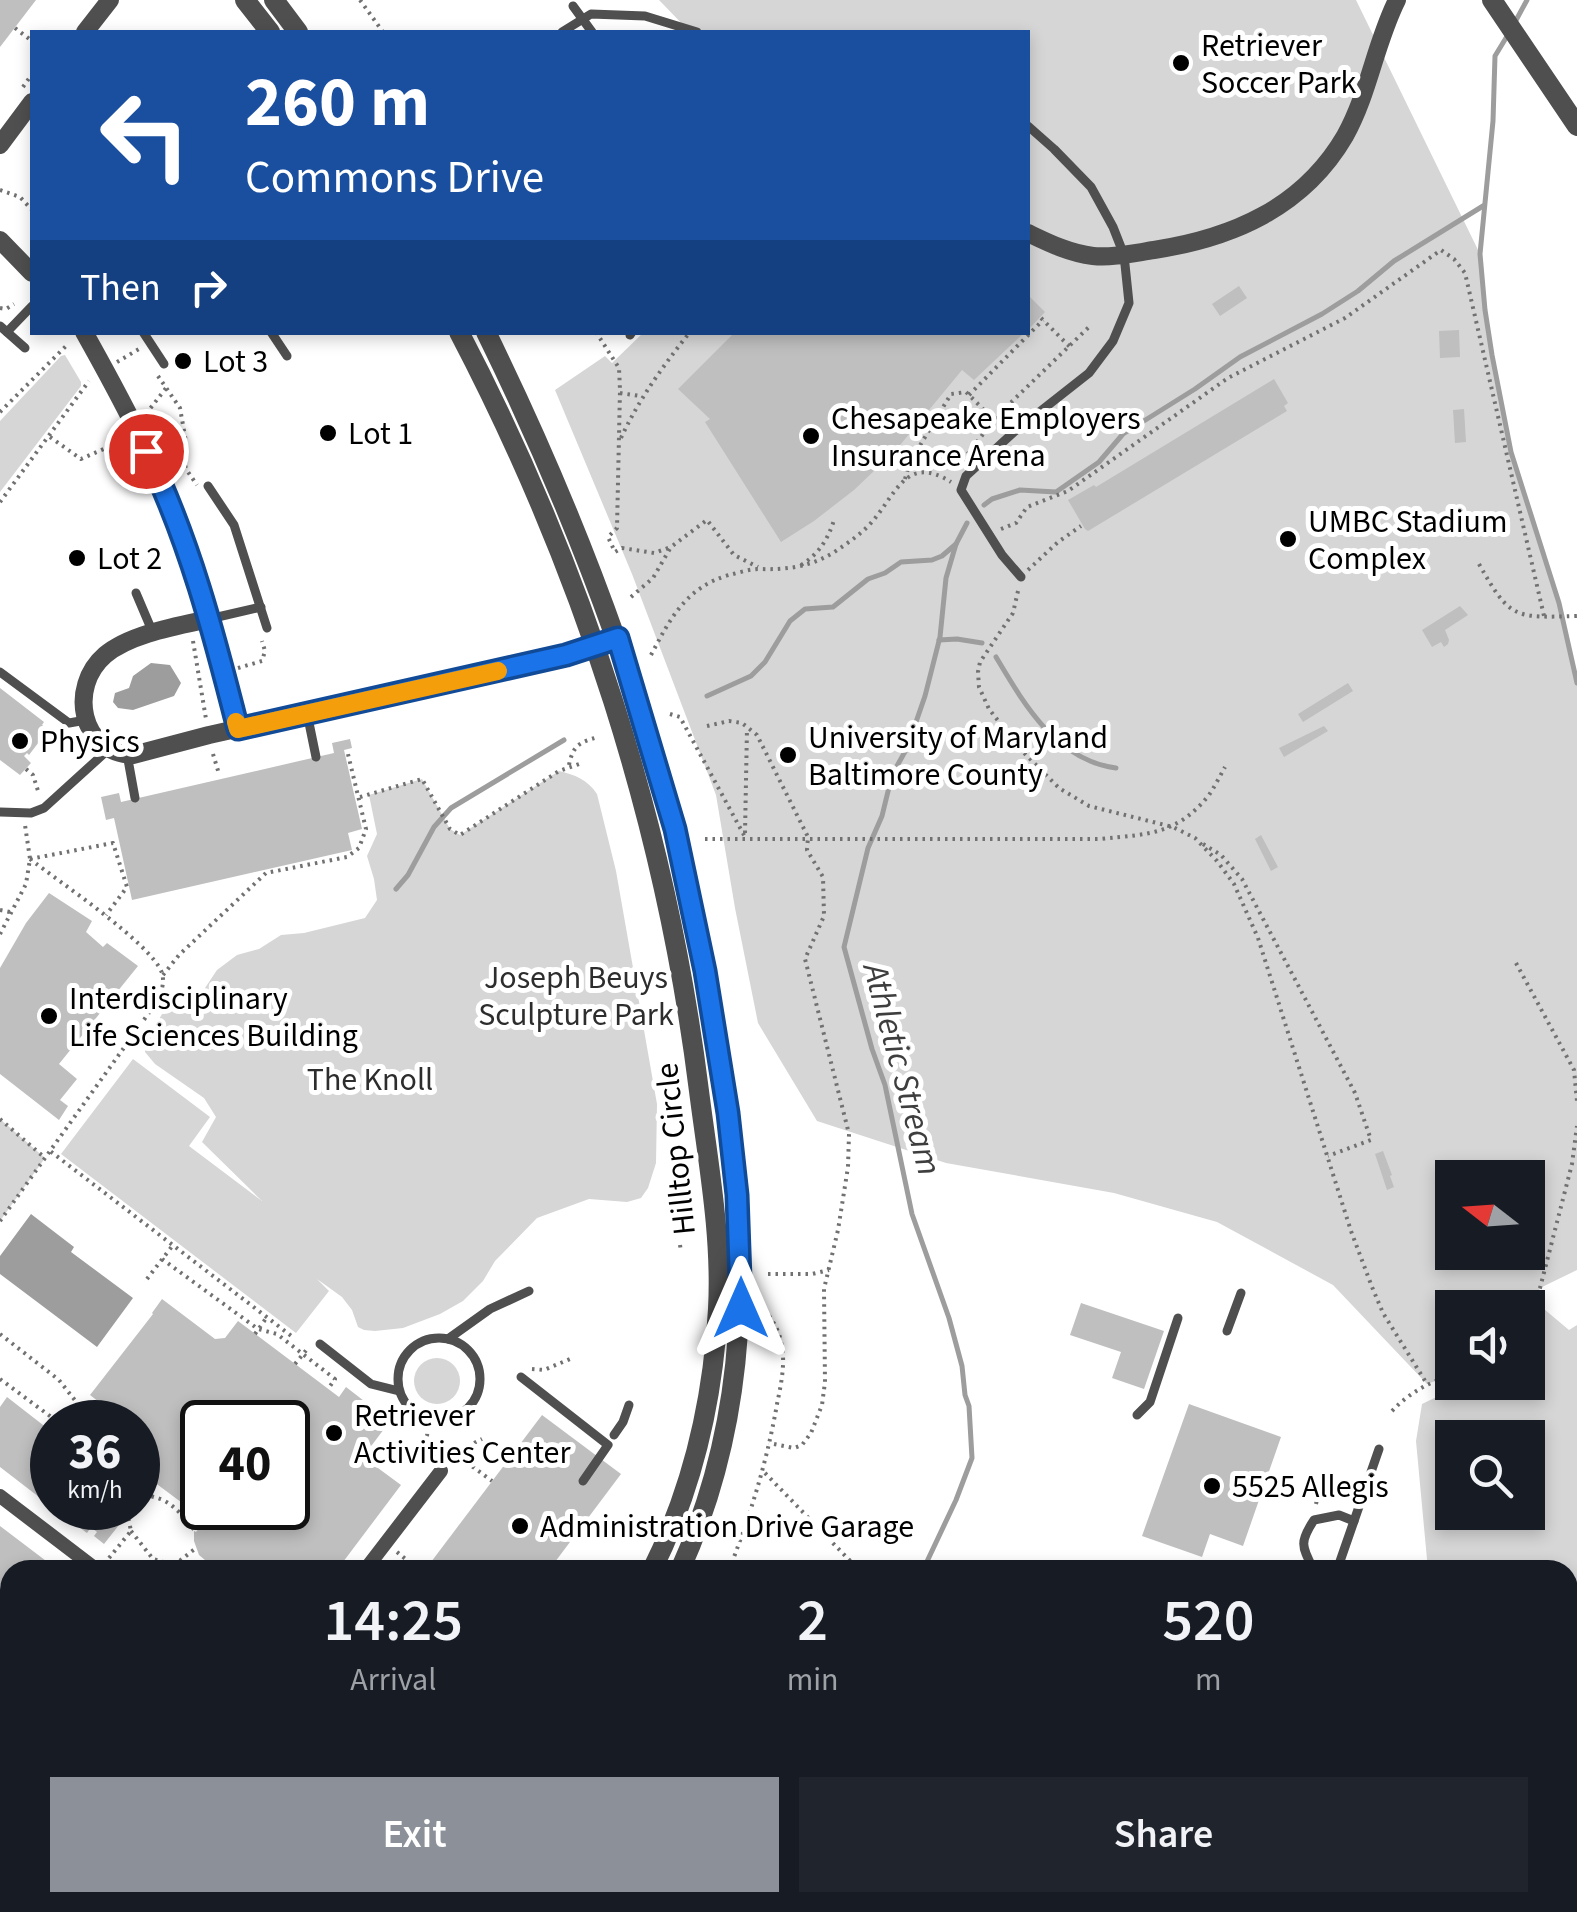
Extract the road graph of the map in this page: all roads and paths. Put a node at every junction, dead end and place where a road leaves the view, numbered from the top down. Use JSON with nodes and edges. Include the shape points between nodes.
{"nodes":[{"id":1,"x":110,"y":0,"type":"edge"},
{"id":2,"x":245,"y":0,"type":"edge"},
{"id":3,"x":274,"y":0,"type":"edge"},
{"id":4,"x":360,"y":0,"type":"edge"},
{"id":5,"x":1398,"y":0,"type":"edge"},
{"id":6,"x":573,"y":6,"type":"dead end"},
{"id":7,"x":1497,"y":7,"type":"edge"},
{"id":8,"x":582,"y":19,"type":"junction"},
{"id":9,"x":15,"y":28,"type":"dead end"},
{"id":10,"x":87,"y":30,"type":"edge"},
{"id":11,"x":268,"y":30,"type":"edge"},
{"id":12,"x":296,"y":30,"type":"edge"},
{"id":13,"x":382,"y":30,"type":"edge"},
{"id":14,"x":565,"y":30,"type":"edge"},
{"id":15,"x":590,"y":30,"type":"edge"},
{"id":16,"x":690,"y":30,"type":"edge"},
{"id":17,"x":30,"y":39,"type":"edge"},
{"id":18,"x":30,"y":105,"type":"edge"},
{"id":19,"x":1577,"y":126,"type":"edge"},
{"id":20,"x":1030,"y":128,"type":"edge"},
{"id":21,"x":0,"y":145,"type":"edge"},
{"id":22,"x":0,"y":190,"type":"edge"},
{"id":23,"x":30,"y":208,"type":"edge"},
{"id":24,"x":1030,"y":234,"type":"edge"},
{"id":25,"x":0,"y":240,"type":"edge"},
{"id":26,"x":1124,"y":255,"type":"junction"},
{"id":27,"x":30,"y":271,"type":"edge"},
{"id":28,"x":20,"y":298,"type":"dead end"},
{"id":29,"x":0,"y":308,"type":"edge"},
{"id":30,"x":30,"y":308,"type":"edge"},
{"id":31,"x":1091,"y":324,"type":"dead end"},
{"id":32,"x":3,"y":329,"type":"edge"},
{"id":33,"x":1030,"y":331,"type":"edge"},
{"id":34,"x":86,"y":335,"type":"edge"},
{"id":35,"x":145,"y":335,"type":"edge"},
{"id":36,"x":273,"y":335,"type":"edge"},
{"id":37,"x":460,"y":335,"type":"edge"},
{"id":38,"x":487,"y":335,"type":"edge"},
{"id":39,"x":598,"y":335,"type":"edge"},
{"id":40,"x":688,"y":335,"type":"edge"},
{"id":41,"x":1026,"y":335,"type":"edge"},
{"id":42,"x":67,"y":345,"type":"dead end"},
{"id":43,"x":1070,"y":347,"type":"junction"},
{"id":44,"x":24,"y":348,"type":"dead end"},
{"id":45,"x":140,"y":348,"type":"dead end"},
{"id":46,"x":287,"y":356,"type":"dead end"},
{"id":47,"x":124,"y":357,"type":"dead end"},
{"id":48,"x":164,"y":364,"type":"dead end"},
{"id":49,"x":89,"y":380,"type":"dead end"},
{"id":50,"x":166,"y":388,"type":"dead end"},
{"id":51,"x":620,"y":393,"type":"junction"},
{"id":52,"x":968,"y":394,"type":"junction"},
{"id":53,"x":642,"y":396,"type":"junction"},
{"id":54,"x":0,"y":412,"type":"edge"},
{"id":55,"x":146,"y":414,"type":"dead end"},
{"id":56,"x":994,"y":420,"type":"junction"},
{"id":57,"x":50,"y":437,"type":"junction"},
{"id":58,"x":122,"y":441,"type":"dead end"},
{"id":59,"x":618,"y":442,"type":"junction"},
{"id":60,"x":905,"y":479,"type":"junction"},
{"id":61,"x":208,"y":486,"type":"dead end"},
{"id":62,"x":957,"y":486,"type":"junction"},
{"id":63,"x":0,"y":502,"type":"edge"},
{"id":64,"x":834,"y":520,"type":"dead end"},
{"id":65,"x":1081,"y":526,"type":"dead end"},
{"id":66,"x":989,"y":534,"type":"junction"},
{"id":67,"x":671,"y":547,"type":"junction"},
{"id":68,"x":1479,"y":564,"type":"dead end"},
{"id":69,"x":797,"y":568,"type":"junction"},
{"id":70,"x":763,"y":569,"type":"junction"},
{"id":71,"x":1021,"y":577,"type":"junction"},
{"id":72,"x":136,"y":593,"type":"dead end"},
{"id":73,"x":631,"y":597,"type":"dead end"},
{"id":74,"x":262,"y":607,"type":"junction"},
{"id":75,"x":1544,"y":616,"type":"junction"},
{"id":76,"x":1577,"y":616,"type":"edge"},
{"id":77,"x":209,"y":619,"type":"junction"},
{"id":78,"x":263,"y":629,"type":"joint"},
{"id":79,"x":153,"y":633,"type":"junction"},
{"id":80,"x":192,"y":636,"type":"dead end"},
{"id":81,"x":618,"y":638,"type":"junction"},
{"id":82,"x":595,"y":646,"type":"junction"},
{"id":83,"x":651,"y":656,"type":"dead end"},
{"id":84,"x":238,"y":668,"type":"dead end"},
{"id":85,"x":0,"y":672,"type":"edge"},
{"id":86,"x":307,"y":714,"type":"junction"},
{"id":87,"x":670,"y":714,"type":"dead end"},
{"id":88,"x":206,"y":719,"type":"dead end"},
{"id":89,"x":86,"y":720,"type":"junction"},
{"id":90,"x":707,"y":726,"type":"dead end"},
{"id":91,"x":748,"y":728,"type":"junction"},
{"id":92,"x":238,"y":729,"type":"junction"},
{"id":93,"x":598,"y":736,"type":"dead end"},
{"id":94,"x":348,"y":750,"type":"dead end"},
{"id":95,"x":118,"y":752,"type":"junction"},
{"id":96,"x":213,"y":754,"type":"dead end"},
{"id":97,"x":316,"y":757,"type":"dead end"},
{"id":98,"x":582,"y":763,"type":"dead end"},
{"id":99,"x":569,"y":767,"type":"junction"},
{"id":100,"x":1225,"y":767,"type":"dead end"},
{"id":101,"x":26,"y":769,"type":"dead end"},
{"id":102,"x":220,"y":774,"type":"dead end"},
{"id":103,"x":360,"y":797,"type":"junction"},
{"id":104,"x":135,"y":798,"type":"dead end"},
{"id":105,"x":44,"y":808,"type":"junction"},
{"id":106,"x":0,"y":812,"type":"edge"},
{"id":107,"x":23,"y":814,"type":"junction"},
{"id":108,"x":1173,"y":827,"type":"junction"},
{"id":109,"x":745,"y":837,"type":"junction"},
{"id":110,"x":808,"y":837,"type":"junction"},
{"id":111,"x":1194,"y":838,"type":"junction"},
{"id":112,"x":705,"y":839,"type":"dead end"},
{"id":113,"x":30,"y":860,"type":"junction"},
{"id":114,"x":0,"y":910,"type":"edge"},
{"id":115,"x":10,"y":912,"type":"junction"},
{"id":116,"x":105,"y":917,"type":"junction"},
{"id":117,"x":0,"y":934,"type":"edge"},
{"id":118,"x":1516,"y":963,"type":"dead end"},
{"id":119,"x":163,"y":975,"type":"junction"},
{"id":120,"x":1577,"y":1102,"type":"edge"},
{"id":121,"x":0,"y":1119,"type":"edge"},
{"id":122,"x":1577,"y":1126,"type":"edge"},
{"id":123,"x":50,"y":1151,"type":"junction"},
{"id":124,"x":1327,"y":1156,"type":"junction"},
{"id":125,"x":45,"y":1158,"type":"junction"},
{"id":126,"x":0,"y":1221,"type":"edge"},
{"id":127,"x":173,"y":1244,"type":"junction"},
{"id":128,"x":162,"y":1259,"type":"junction"},
{"id":129,"x":829,"y":1270,"type":"junction"},
{"id":130,"x":768,"y":1274,"type":"dead end"},
{"id":131,"x":147,"y":1279,"type":"dead end"},
{"id":132,"x":1539,"y":1290,"type":"edge"},
{"id":133,"x":529,"y":1291,"type":"dead end"},
{"id":134,"x":1241,"y":1293,"type":"dead end"},
{"id":135,"x":768,"y":1314,"type":"dead end"},
{"id":136,"x":268,"y":1317,"type":"junction"},
{"id":137,"x":1178,"y":1318,"type":"dead end"},
{"id":138,"x":257,"y":1331,"type":"junction"},
{"id":139,"x":1227,"y":1331,"type":"dead end"},
{"id":140,"x":0,"y":1334,"type":"edge"},
{"id":141,"x":294,"y":1338,"type":"dead end"},
{"id":142,"x":448,"y":1339,"type":"junction"},
{"id":143,"x":320,"y":1344,"type":"dead end"},
{"id":144,"x":308,"y":1348,"type":"dead end"},
{"id":145,"x":302,"y":1354,"type":"junction"},
{"id":146,"x":570,"y":1359,"type":"dead end"},
{"id":147,"x":295,"y":1364,"type":"dead end"},
{"id":148,"x":531,"y":1369,"type":"dead end"},
{"id":149,"x":521,"y":1378,"type":"dead end"},
{"id":150,"x":0,"y":1379,"type":"edge"},
{"id":151,"x":1435,"y":1381,"type":"edge"},
{"id":152,"x":1427,"y":1384,"type":"junction"},
{"id":153,"x":328,"y":1388,"type":"dead end"},
{"id":154,"x":399,"y":1391,"type":"junction"},
{"id":155,"x":75,"y":1400,"type":"edge"},
{"id":156,"x":30,"y":1401,"type":"edge"},
{"id":157,"x":629,"y":1406,"type":"dead end"},
{"id":158,"x":1392,"y":1411,"type":"dead end"},
{"id":159,"x":1137,"y":1415,"type":"dead end"},
{"id":160,"x":428,"y":1419,"type":"junction"},
{"id":161,"x":614,"y":1434,"type":"dead end"},
{"id":162,"x":482,"y":1439,"type":"dead end"},
{"id":163,"x":769,"y":1443,"type":"junction"},
{"id":164,"x":1379,"y":1448,"type":"dead end"},
{"id":165,"x":454,"y":1453,"type":"junction"},
{"id":166,"x":441,"y":1471,"type":"junction"},
{"id":167,"x":763,"y":1472,"type":"junction"},
{"id":168,"x":1322,"y":1479,"type":"dead end"},
{"id":169,"x":582,"y":1480,"type":"dead end"},
{"id":170,"x":492,"y":1481,"type":"dead end"},
{"id":171,"x":0,"y":1496,"type":"edge"},
{"id":172,"x":160,"y":1500,"type":"edge"},
{"id":173,"x":1316,"y":1504,"type":"dead end"},
{"id":174,"x":1354,"y":1521,"type":"junction"},
{"id":175,"x":131,"y":1531,"type":"joint"},
{"id":176,"x":196,"y":1532,"type":"dead end"},
{"id":177,"x":196,"y":1548,"type":"dead end"},
{"id":178,"x":398,"y":1553,"type":"dead end"},
{"id":179,"x":153,"y":1559,"type":"edge"},
{"id":180,"x":86,"y":1560,"type":"edge"},
{"id":181,"x":107,"y":1560,"type":"edge"},
{"id":182,"x":183,"y":1560,"type":"edge"},
{"id":183,"x":373,"y":1560,"type":"edge"},
{"id":184,"x":407,"y":1560,"type":"edge"},
{"id":185,"x":656,"y":1560,"type":"edge"},
{"id":186,"x":683,"y":1560,"type":"edge"},
{"id":187,"x":732,"y":1560,"type":"edge"},
{"id":188,"x":849,"y":1560,"type":"edge"},
{"id":189,"x":1308,"y":1560,"type":"edge"},
{"id":190,"x":1340,"y":1560,"type":"edge"}],
"edges":[{"from":1,"to":10,"type":"street"},
{"from":2,"to":11,"type":"street"},
{"from":3,"to":12,"type":"street"},
{"from":4,"to":13,"type":"path"},
{"from":5,"to":26,"type":"street","via":[[1343,139],[1295,194],[1264,217],[1224,233]]},
{"from":6,"to":8,"type":"lane"},
{"from":7,"to":19,"type":"street"},
{"from":8,"to":14,"type":"lane"},
{"from":8,"to":15,"type":"lane"},
{"from":8,"to":16,"type":"lane","via":[[644,16]]},
{"from":9,"to":17,"type":"path"},
{"from":18,"to":21,"type":"street"},
{"from":20,"to":26,"type":"lane","via":[[1091,188]]},
{"from":22,"to":23,"type":"path"},
{"from":24,"to":26,"type":"street","via":[[1072,252]]},
{"from":25,"to":27,"type":"street"},
{"from":26,"to":62,"type":"lane","via":[[1129,303],[1113,341],[1088,373]]},
{"from":28,"to":29,"type":"path"},
{"from":30,"to":32,"type":"lane"},
{"from":31,"to":43,"type":"path"},
{"from":32,"to":44,"type":"lane"},
{"from":33,"to":43,"type":"path","via":[[1042,319]]},
{"from":34,"to":77,"type":"street","via":[[155,469]]},
{"from":35,"to":48,"type":"lane"},
{"from":36,"to":46,"type":"lane"},
{"from":37,"to":82,"type":"street","name":"Hilltop Circle","via":[[519,455]]},
{"from":38,"to":81,"type":"street","name":"Hilltop Circle","via":[[577,530]]},
{"from":39,"to":51,"type":"path","via":[[619,368]]},
{"from":40,"to":53,"type":"path"},
{"from":41,"to":52,"type":"path"},
{"from":42,"to":54,"type":"path"},
{"from":43,"to":56,"type":"path"},
{"from":45,"to":47,"type":"path"},
{"from":49,"to":57,"type":"path"},
{"from":50,"to":55,"type":"path"},
{"from":51,"to":53,"type":"path"},
{"from":51,"to":59,"type":"path"},
{"from":52,"to":56,"type":"path"},
{"from":52,"to":60,"type":"path","via":[[951,394]]},
{"from":53,"to":59,"type":"path"},
{"from":56,"to":62,"type":"path","via":[[963,459]]},
{"from":57,"to":58,"type":"path","via":[[81,459]]},
{"from":57,"to":63,"type":"path"},
{"from":59,"to":67,"type":"path","via":[[617,528],[608,537],[614,552]]},
{"from":60,"to":62,"type":"path","via":[[925,471]]},
{"from":60,"to":69,"type":"path","via":[[862,532]]},
{"from":61,"to":74,"type":"lane","via":[[234,524]]},
{"from":62,"to":66,"type":"lane"},
{"from":64,"to":69,"type":"path","via":[[814,556]]},
{"from":65,"to":71,"type":"path"},
{"from":66,"to":71,"type":"lane"},
{"from":66,"to":75,"type":"path","via":[[1016,524],[1027,507],[1068,491],[1228,378],[1345,318],[1441,250],[1465,272]]},
{"from":67,"to":70,"type":"path","via":[[707,520],[734,554]]},
{"from":67,"to":73,"type":"path"},
{"from":68,"to":75,"type":"path","via":[[1508,609]]},
{"from":69,"to":70,"type":"path"},
{"from":70,"to":83,"type":"path","via":[[698,588],[674,612]]},
{"from":71,"to":108,"type":"path","via":[[1013,613],[980,662],[989,709],[1059,788],[1089,806]]},
{"from":72,"to":79,"type":"lane"},
{"from":74,"to":77,"type":"lane"},
{"from":74,"to":78,"type":"lane"},
{"from":75,"to":76,"type":"path"},
{"from":77,"to":79,"type":"street"},
{"from":77,"to":92,"type":"street"},
{"from":78,"to":84,"type":"path","via":[[264,657]]},
{"from":79,"to":89,"type":"street","via":[[102,658],[84,692]]},
{"from":80,"to":88,"type":"path"},
{"from":81,"to":82,"type":"street"},
{"from":81,"to":186,"type":"street","name":"Hilltop Circle","via":[[692,899],[737,1195],[741,1308],[734,1389],[722,1448]]},
{"from":82,"to":86,"type":"street"},
{"from":82,"to":185,"type":"street","name":"Hilltop Circle","via":[[672,921],[692,1026],[718,1262],[711,1386],[700,1442]]},
{"from":85,"to":89,"type":"lane","via":[[69,722]]},
{"from":86,"to":92,"type":"street"},
{"from":86,"to":97,"type":"lane"},
{"from":87,"to":109,"type":"path","via":[[680,717]]},
{"from":89,"to":95,"type":"street","via":[[94,737]]},
{"from":90,"to":91,"type":"path","via":[[729,721]]},
{"from":91,"to":109,"type":"path"},
{"from":91,"to":110,"type":"path"},
{"from":92,"to":95,"type":"street"},
{"from":93,"to":99,"type":"path","via":[[573,748]]},
{"from":94,"to":103,"type":"path"},
{"from":95,"to":104,"type":"lane"},
{"from":95,"to":105,"type":"lane"},
{"from":96,"to":102,"type":"path"},
{"from":98,"to":99,"type":"path"},
{"from":99,"to":103,"type":"path","via":[[465,834],[450,829],[422,779]]},
{"from":100,"to":108,"type":"path","via":[[1209,794]]},
{"from":101,"to":105,"type":"path"},
{"from":103,"to":119,"type":"path","via":[[366,829],[354,854],[266,873]]},
{"from":105,"to":107,"type":"lane"},
{"from":106,"to":107,"type":"lane"},
{"from":107,"to":113,"type":"path"},
{"from":108,"to":110,"type":"path","via":[[1101,839]]},
{"from":108,"to":111,"type":"path"},
{"from":109,"to":110,"type":"path"},
{"from":109,"to":112,"type":"path"},
{"from":110,"to":129,"type":"path","via":[[807,850],[824,877],[824,916],[805,958],[849,1134]]},
{"from":111,"to":124,"type":"path","via":[[1234,884],[1252,923]]},
{"from":111,"to":124,"type":"path","via":[[1242,879],[1356,1093],[1371,1140]]},
{"from":113,"to":115,"type":"path"},
{"from":113,"to":116,"type":"path"},
{"from":113,"to":116,"type":"path","via":[[113,843],[126,887]]},
{"from":114,"to":115,"type":"path"},
{"from":115,"to":117,"type":"path"},
{"from":116,"to":119,"type":"path"},
{"from":118,"to":120,"type":"path","via":[[1574,1070]]},
{"from":119,"to":123,"type":"path","via":[[156,1003]]},
{"from":121,"to":125,"type":"path"},
{"from":122,"to":132,"type":"path"},
{"from":123,"to":125,"type":"path"},
{"from":123,"to":127,"type":"path"},
{"from":124,"to":152,"type":"path","via":[[1372,1287]]},
{"from":125,"to":126,"type":"path"},
{"from":127,"to":128,"type":"path"},
{"from":127,"to":136,"type":"path"},
{"from":128,"to":131,"type":"path"},
{"from":128,"to":138,"type":"path"},
{"from":129,"to":130,"type":"path"},
{"from":129,"to":163,"type":"path","via":[[822,1404],[802,1445]]},
{"from":133,"to":142,"type":"lane"},
{"from":134,"to":139,"type":"lane"},
{"from":135,"to":163,"type":"path","via":[[783,1356]]},
{"from":136,"to":138,"type":"path"},
{"from":136,"to":141,"type":"path"},
{"from":137,"to":159,"type":"lane","via":[[1150,1402]]},
{"from":138,"to":145,"type":"path","via":[[277,1334]]},
{"from":140,"to":155,"type":"path"},
{"from":142,"to":154,"type":"lane","via":[[427,1340],[409,1351],[398,1370]]},
{"from":142,"to":160,"type":"lane","via":[[474,1358],[478,1390],[460,1415]]},
{"from":143,"to":154,"type":"lane","via":[[371,1384]]},
{"from":144,"to":145,"type":"path"},
{"from":145,"to":147,"type":"path"},
{"from":145,"to":153,"type":"path","via":[[335,1380]]},
{"from":146,"to":148,"type":"path"},
{"from":149,"to":169,"type":"lane","via":[[608,1444]]},
{"from":150,"to":156,"type":"path"},
{"from":151,"to":152,"type":"path"},
{"from":152,"to":158,"type":"path"},
{"from":154,"to":160,"type":"lane","via":[[410,1409]]},
{"from":157,"to":161,"type":"lane"},
{"from":160,"to":166,"type":"path","via":[[427,1437]]},
{"from":162,"to":165,"type":"path"},
{"from":163,"to":167,"type":"path"},
{"from":164,"to":174,"type":"lane"},
{"from":165,"to":166,"type":"path"},
{"from":165,"to":170,"type":"path"},
{"from":166,"to":183,"type":"street"},
{"from":167,"to":187,"type":"path"},
{"from":167,"to":188,"type":"path"},
{"from":168,"to":173,"type":"path"},
{"from":171,"to":180,"type":"street"},
{"from":172,"to":176,"type":"path"},
{"from":174,"to":189,"type":"lane","via":[[1339,1515],[1314,1520],[1304,1534]]},
{"from":174,"to":190,"type":"lane"},
{"from":175,"to":179,"type":"path"},
{"from":175,"to":181,"type":"path"},
{"from":177,"to":182,"type":"path"},
{"from":178,"to":184,"type":"path"}]}
